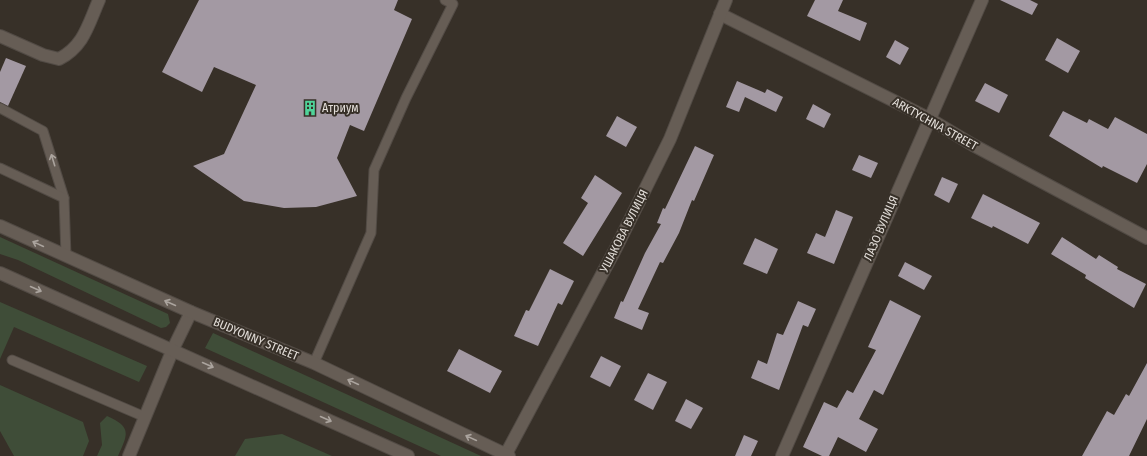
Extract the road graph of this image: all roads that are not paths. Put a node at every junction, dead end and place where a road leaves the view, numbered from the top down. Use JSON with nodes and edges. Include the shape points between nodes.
{"nodes":[{"id":1,"x":99,"y":0,"type":"edge"},
{"id":2,"x":445,"y":0,"type":"edge"},
{"id":3,"x":726,"y":0,"type":"edge"},
{"id":4,"x":982,"y":0,"type":"edge"},
{"id":5,"x":720,"y":14,"type":"junction"},
{"id":6,"x":0,"y":36,"type":"edge"},
{"id":7,"x":0,"y":108,"type":"edge"},
{"id":8,"x":928,"y":118,"type":"junction"},
{"id":9,"x":0,"y":168,"type":"edge"},
{"id":10,"x":64,"y":198,"type":"junction"},
{"id":11,"x":0,"y":226,"type":"edge"},
{"id":12,"x":1147,"y":238,"type":"edge"},
{"id":13,"x":66,"y":256,"type":"junction"},
{"id":14,"x":0,"y":273,"type":"edge"},
{"id":15,"x":191,"y":312,"type":"junction"},
{"id":16,"x":173,"y":349,"type":"junction"},
{"id":17,"x":12,"y":360,"type":"dead end"},
{"id":18,"x":314,"y":363,"type":"junction"},
{"id":19,"x":145,"y":417,"type":"junction"},
{"id":20,"x":508,"y":455,"type":"edge"},
{"id":21,"x":129,"y":456,"type":"edge"},
{"id":22,"x":408,"y":456,"type":"edge"},
{"id":23,"x":782,"y":456,"type":"edge"}],
"edges":[{"from":1,"to":6,"type":"street","via":[[79,44],[68,55],[59,59],[43,55]]},
{"from":2,"to":18,"type":"lane","via":[[453,4],[406,98],[374,170],[371,233]]},
{"from":3,"to":5,"type":"street","name":"УШАКОВА ВУЛИЦЯ"},
{"from":4,"to":8,"type":"street","name":"ЛАЗО ВУЛИЦЯ"},
{"from":5,"to":8,"type":"street","name":"ARKTYCHNA STREET"},
{"from":5,"to":20,"type":"street","name":"УШАКОВА ВУЛИЦЯ","via":[[670,139]]},
{"from":10,"to":7,"type":"lane","one_way":true,"via":[[43,131]]},
{"from":8,"to":12,"type":"street","name":"ARKTYCHNA STREET","via":[[973,146]]},
{"from":8,"to":23,"type":"street","name":"ЛАЗО ВУЛИЦЯ"},
{"from":9,"to":10,"type":"lane"},
{"from":10,"to":13,"type":"lane"},
{"from":13,"to":11,"type":"street","name":"BUDYONNY STREET","one_way":true},
{"from":15,"to":13,"type":"street","name":"BUDYONNY STREET","one_way":true},
{"from":14,"to":16,"type":"street","one_way":true},
{"from":15,"to":16,"type":"street"},
{"from":15,"to":18,"type":"street","name":"BUDYONNY STREET"},
{"from":16,"to":19,"type":"street"},
{"from":16,"to":22,"type":"street","one_way":true},
{"from":17,"to":19,"type":"lane"},
{"from":20,"to":18,"type":"street","name":"BUDYONNY STREET","one_way":true},
{"from":19,"to":21,"type":"street"}]}
